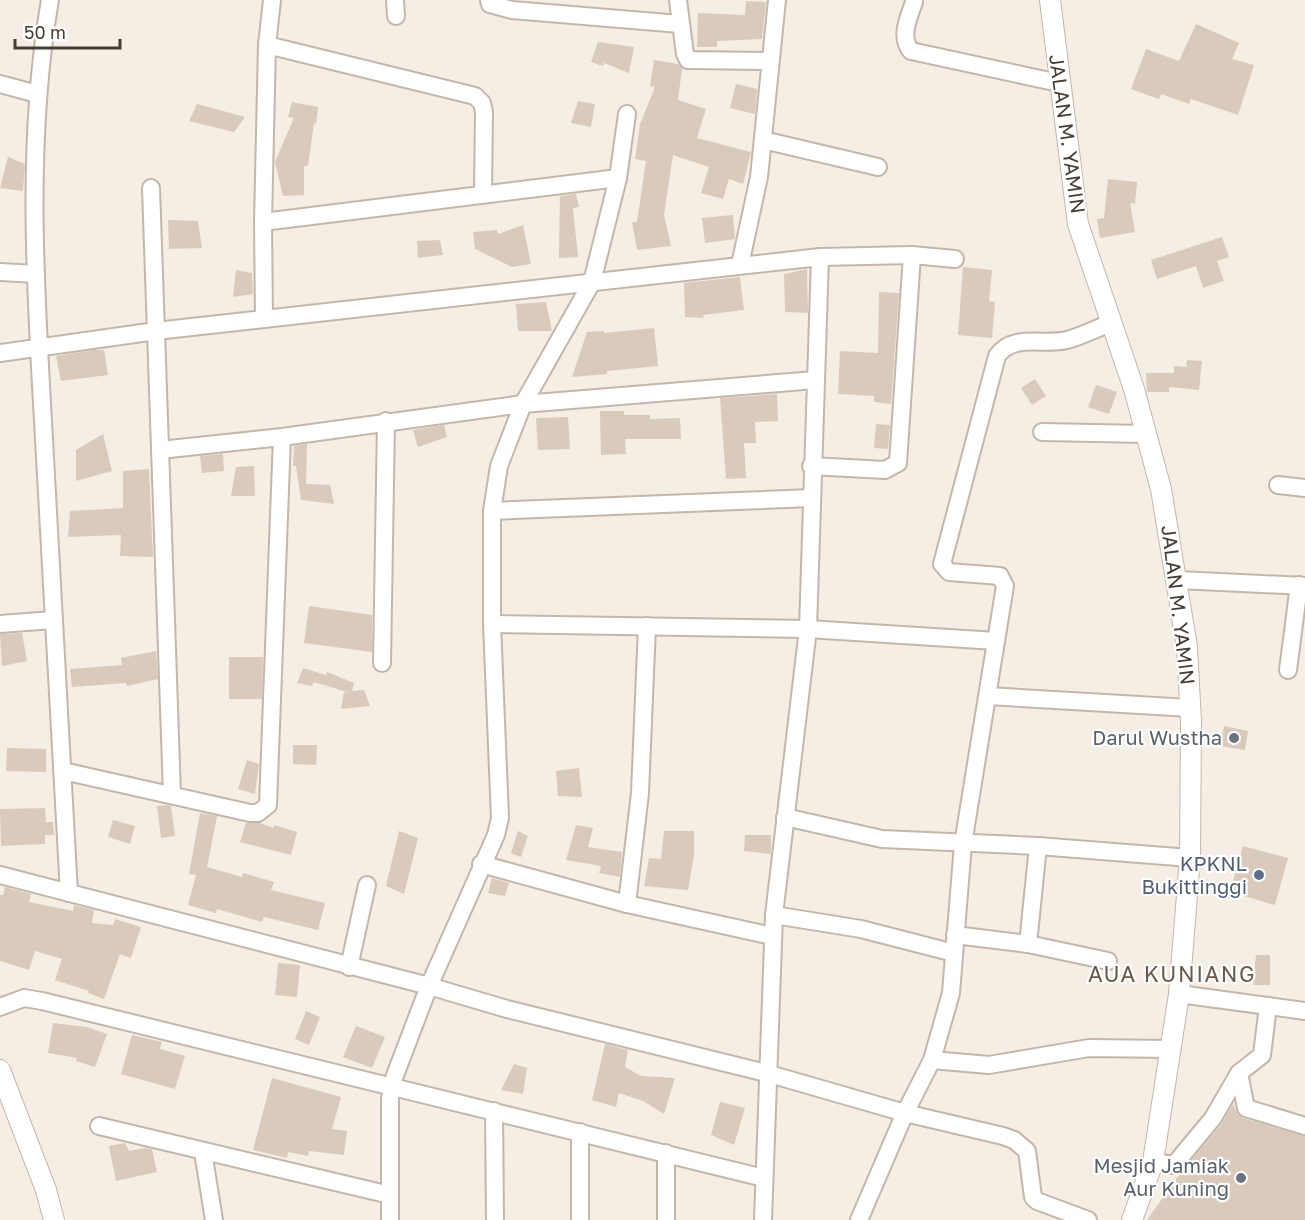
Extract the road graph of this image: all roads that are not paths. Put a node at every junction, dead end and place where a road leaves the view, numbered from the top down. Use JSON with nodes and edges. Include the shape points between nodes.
{"nodes":[{"id":1,"x":50,"y":0,"type":"edge"},
{"id":2,"x":272,"y":0,"type":"edge"},
{"id":3,"x":489,"y":0,"type":"edge"},
{"id":4,"x":678,"y":0,"type":"edge"},
{"id":5,"x":777,"y":0,"type":"edge"},
{"id":6,"x":1050,"y":0,"type":"edge"},
{"id":7,"x":912,"y":1,"type":"edge"},
{"id":8,"x":586,"y":7,"type":"edge"},
{"id":9,"x":680,"y":24,"type":"junction"},
{"id":10,"x":267,"y":45,"type":"junction"},
{"id":11,"x":769,"y":61,"type":"junction"},
{"id":12,"x":1059,"y":83,"type":"junction"},
{"id":13,"x":0,"y":84,"type":"edge"},
{"id":14,"x":37,"y":94,"type":"junction"},
{"id":15,"x":627,"y":114,"type":"dead end"},
{"id":16,"x":763,"y":140,"type":"junction"},
{"id":17,"x":878,"y":167,"type":"dead end"},
{"id":18,"x":618,"y":178,"type":"junction"},
{"id":19,"x":152,"y":188,"type":"dead end"},
{"id":20,"x":483,"y":193,"type":"junction"},
{"id":21,"x":263,"y":222,"type":"junction"},
{"id":22,"x":912,"y":255,"type":"junction"},
{"id":23,"x":820,"y":257,"type":"junction"},
{"id":24,"x":955,"y":259,"type":"dead end"},
{"id":25,"x":740,"y":265,"type":"junction"},
{"id":26,"x":0,"y":272,"type":"edge"},
{"id":27,"x":36,"y":274,"type":"junction"},
{"id":28,"x":592,"y":282,"type":"junction"},
{"id":29,"x":264,"y":319,"type":"junction"},
{"id":30,"x":1111,"y":323,"type":"junction"},
{"id":31,"x":156,"y":331,"type":"junction"},
{"id":32,"x":39,"y":348,"type":"junction"},
{"id":33,"x":0,"y":353,"type":"edge"},
{"id":34,"x":815,"y":380,"type":"junction"},
{"id":35,"x":523,"y":404,"type":"junction"},
{"id":36,"x":386,"y":422,"type":"junction"},
{"id":37,"x":1042,"y":432,"type":"dead end"},
{"id":38,"x":1146,"y":434,"type":"junction"},
{"id":39,"x":282,"y":437,"type":"junction"},
{"id":40,"x":160,"y":450,"type":"junction"},
{"id":41,"x":812,"y":466,"type":"junction"},
{"id":42,"x":1278,"y":485,"type":"dead end"},
{"id":43,"x":1305,"y":488,"type":"edge"},
{"id":44,"x":812,"y":498,"type":"junction"},
{"id":45,"x":492,"y":511,"type":"junction"},
{"id":46,"x":1178,"y":580,"type":"junction"},
{"id":47,"x":1302,"y":585,"type":"edge"},
{"id":48,"x":53,"y":620,"type":"junction"},
{"id":49,"x":0,"y":624,"type":"edge"},
{"id":50,"x":492,"y":624,"type":"junction"},
{"id":51,"x":647,"y":626,"type":"junction"},
{"id":52,"x":808,"y":629,"type":"junction"},
{"id":53,"x":996,"y":641,"type":"junction"},
{"id":54,"x":382,"y":663,"type":"dead end"},
{"id":55,"x":1288,"y":670,"type":"dead end"},
{"id":56,"x":988,"y":696,"type":"junction"},
{"id":57,"x":1190,"y":708,"type":"junction"},
{"id":58,"x":63,"y":771,"type":"junction"},
{"id":59,"x":172,"y":794,"type":"junction"},
{"id":60,"x":785,"y":817,"type":"junction"},
{"id":61,"x":963,"y":844,"type":"junction"},
{"id":62,"x":1038,"y":846,"type":"junction"},
{"id":63,"x":1190,"y":858,"type":"junction"},
{"id":64,"x":481,"y":864,"type":"junction"},
{"id":65,"x":0,"y":875,"type":"edge"},
{"id":66,"x":367,"y":885,"type":"dead end"},
{"id":67,"x":69,"y":893,"type":"junction"},
{"id":68,"x":627,"y":904,"type":"junction"},
{"id":69,"x":774,"y":915,"type":"junction"},
{"id":70,"x":955,"y":935,"type":"junction"},
{"id":71,"x":772,"y":936,"type":"junction"},
{"id":72,"x":1028,"y":944,"type":"junction"},
{"id":73,"x":954,"y":953,"type":"junction"},
{"id":74,"x":1108,"y":961,"type":"dead end"},
{"id":75,"x":349,"y":967,"type":"junction"},
{"id":76,"x":429,"y":986,"type":"junction"},
{"id":77,"x":1179,"y":994,"type":"junction"},
{"id":78,"x":1268,"y":1006,"type":"junction"},
{"id":79,"x":0,"y":1007,"type":"edge"},
{"id":80,"x":1305,"y":1011,"type":"edge"},
{"id":81,"x":1172,"y":1049,"type":"junction"},
{"id":82,"x":932,"y":1060,"type":"junction"},
{"id":83,"x":766,"y":1073,"type":"junction"},
{"id":84,"x":1239,"y":1073,"type":"junction"},
{"id":85,"x":2,"y":1080,"type":"edge"},
{"id":86,"x":392,"y":1087,"type":"junction"},
{"id":87,"x":494,"y":1111,"type":"junction"},
{"id":88,"x":905,"y":1113,"type":"junction"},
{"id":89,"x":99,"y":1126,"type":"dead end"},
{"id":90,"x":1305,"y":1126,"type":"edge"},
{"id":91,"x":580,"y":1132,"type":"junction"},
{"id":92,"x":203,"y":1152,"type":"junction"},
{"id":93,"x":666,"y":1153,"type":"junction"},
{"id":94,"x":1153,"y":1162,"type":"junction"},
{"id":95,"x":764,"y":1178,"type":"junction"},
{"id":96,"x":390,"y":1195,"type":"junction"},
{"id":97,"x":54,"y":1220,"type":"edge"},
{"id":98,"x":214,"y":1220,"type":"edge"},
{"id":99,"x":390,"y":1220,"type":"edge"},
{"id":100,"x":495,"y":1220,"type":"edge"},
{"id":101,"x":580,"y":1220,"type":"edge"},
{"id":102,"x":666,"y":1220,"type":"edge"},
{"id":103,"x":763,"y":1220,"type":"edge"},
{"id":104,"x":859,"y":1220,"type":"edge"},
{"id":105,"x":1088,"y":1220,"type":"edge"},
{"id":106,"x":1132,"y":1220,"type":"edge"}],
"edges":[{"from":1,"to":14,"type":"street"},
{"from":2,"to":10,"type":"street"},
{"from":3,"to":8,"type":"street","via":[[490,4],[512,10]]},
{"from":4,"to":9,"type":"street"},
{"from":5,"to":11,"type":"street"},
{"from":6,"to":12,"type":"street","name":"JALAN M. YAMIN"},
{"from":7,"to":12,"type":"street","via":[[905,37],[911,51]]},
{"from":8,"to":9,"type":"street"},
{"from":9,"to":11,"type":"street","via":[[688,60]]},
{"from":10,"to":20,"type":"street","via":[[475,96],[484,112]]},
{"from":10,"to":21,"type":"street"},
{"from":11,"to":16,"type":"street"},
{"from":12,"to":30,"type":"street","name":"JALAN M. YAMIN","via":[[1078,224]]},
{"from":13,"to":14,"type":"street"},
{"from":14,"to":27,"type":"street"},
{"from":15,"to":18,"type":"street"},
{"from":16,"to":17,"type":"street"},
{"from":16,"to":25,"type":"street"},
{"from":18,"to":20,"type":"street"},
{"from":18,"to":28,"type":"street"},
{"from":19,"to":31,"type":"street"},
{"from":20,"to":21,"type":"street"},
{"from":21,"to":29,"type":"street"},
{"from":22,"to":23,"type":"street"},
{"from":22,"to":24,"type":"street"},
{"from":22,"to":41,"type":"street","via":[[898,463],[885,470]]},
{"from":23,"to":25,"type":"street"},
{"from":23,"to":34,"type":"street"},
{"from":25,"to":28,"type":"street"},
{"from":26,"to":27,"type":"street"},
{"from":27,"to":32,"type":"street"},
{"from":28,"to":29,"type":"street"},
{"from":28,"to":35,"type":"street"},
{"from":29,"to":31,"type":"street"},
{"from":30,"to":38,"type":"street","name":"JALAN M. YAMIN"},
{"from":30,"to":53,"type":"street","via":[[1058,342],[1014,342],[997,356],[942,564],[949,572],[993,575],[1004,580]]},
{"from":31,"to":32,"type":"street"},
{"from":31,"to":40,"type":"street"},
{"from":32,"to":33,"type":"street"},
{"from":32,"to":48,"type":"street"},
{"from":34,"to":35,"type":"street"},
{"from":34,"to":41,"type":"street"},
{"from":35,"to":36,"type":"street"},
{"from":35,"to":45,"type":"street","via":[[499,466]]},
{"from":36,"to":39,"type":"street"},
{"from":36,"to":54,"type":"street"},
{"from":37,"to":38,"type":"street"},
{"from":38,"to":46,"type":"street","name":"JALAN M. YAMIN"},
{"from":39,"to":40,"type":"street"},
{"from":39,"to":59,"type":"street","via":[[268,805],[258,813],[250,813]]},
{"from":40,"to":59,"type":"street"},
{"from":41,"to":44,"type":"street"},
{"from":42,"to":43,"type":"street"},
{"from":44,"to":45,"type":"street"},
{"from":44,"to":52,"type":"street"},
{"from":45,"to":50,"type":"street"},
{"from":46,"to":47,"type":"street"},
{"from":46,"to":57,"type":"street","name":"JALAN M. YAMIN"},
{"from":47,"to":55,"type":"street"},
{"from":48,"to":49,"type":"street"},
{"from":48,"to":58,"type":"street"},
{"from":50,"to":51,"type":"street"},
{"from":50,"to":64,"type":"street","via":[[500,818]]},
{"from":51,"to":52,"type":"street"},
{"from":51,"to":68,"type":"street","via":[[640,793]]},
{"from":52,"to":53,"type":"street"},
{"from":52,"to":60,"type":"street"},
{"from":53,"to":56,"type":"street"},
{"from":56,"to":57,"type":"street"},
{"from":56,"to":61,"type":"street"},
{"from":57,"to":63,"type":"street","name":"JALAN M. YAMIN"},
{"from":58,"to":59,"type":"street"},
{"from":58,"to":67,"type":"street"},
{"from":60,"to":61,"type":"street","via":[[882,839]]},
{"from":60,"to":69,"type":"street"},
{"from":61,"to":62,"type":"street"},
{"from":61,"to":70,"type":"street"},
{"from":62,"to":63,"type":"street"},
{"from":62,"to":72,"type":"street"},
{"from":63,"to":77,"type":"street","name":"JALAN M. YAMIN"},
{"from":64,"to":68,"type":"street"},
{"from":64,"to":76,"type":"street"},
{"from":65,"to":67,"type":"street"},
{"from":66,"to":75,"type":"street"},
{"from":67,"to":75,"type":"street"},
{"from":68,"to":71,"type":"street"},
{"from":69,"to":71,"type":"street"},
{"from":69,"to":73,"type":"street","via":[[861,928]]},
{"from":70,"to":72,"type":"street"},
{"from":70,"to":73,"type":"street"},
{"from":71,"to":83,"type":"street"},
{"from":72,"to":74,"type":"street"},
{"from":73,"to":82,"type":"street","via":[[954,983]]},
{"from":75,"to":76,"type":"street"},
{"from":76,"to":83,"type":"street"},
{"from":76,"to":86,"type":"street"},
{"from":77,"to":78,"type":"street"},
{"from":77,"to":81,"type":"street","name":"JALAN M. YAMIN"},
{"from":78,"to":80,"type":"street"},
{"from":78,"to":84,"type":"street","via":[[1262,1055]]},
{"from":79,"to":86,"type":"street","via":[[32,998]]},
{"from":81,"to":82,"type":"street","via":[[1089,1048],[988,1065]]},
{"from":81,"to":94,"type":"street","name":"JALAN M. YAMIN"},
{"from":82,"to":88,"type":"street"},
{"from":83,"to":88,"type":"street"},
{"from":83,"to":95,"type":"street"},
{"from":84,"to":90,"type":"street","via":[[1246,1108]]},
{"from":84,"to":94,"type":"street","via":[[1213,1118],[1174,1165]]},
{"from":85,"to":97,"type":"street"},
{"from":86,"to":87,"type":"street"},
{"from":86,"to":96,"type":"street"},
{"from":87,"to":91,"type":"street"},
{"from":87,"to":100,"type":"street"},
{"from":88,"to":104,"type":"street"},
{"from":88,"to":105,"type":"street","via":[[1014,1140],[1027,1151],[1033,1197]]},
{"from":89,"to":92,"type":"street"},
{"from":91,"to":93,"type":"street"},
{"from":91,"to":101,"type":"street"},
{"from":92,"to":96,"type":"street"},
{"from":92,"to":98,"type":"street"},
{"from":93,"to":95,"type":"street"},
{"from":93,"to":102,"type":"street"},
{"from":94,"to":106,"type":"street","name":"JALAN M. YAMIN"},
{"from":95,"to":103,"type":"street"},
{"from":96,"to":99,"type":"street"}]}
